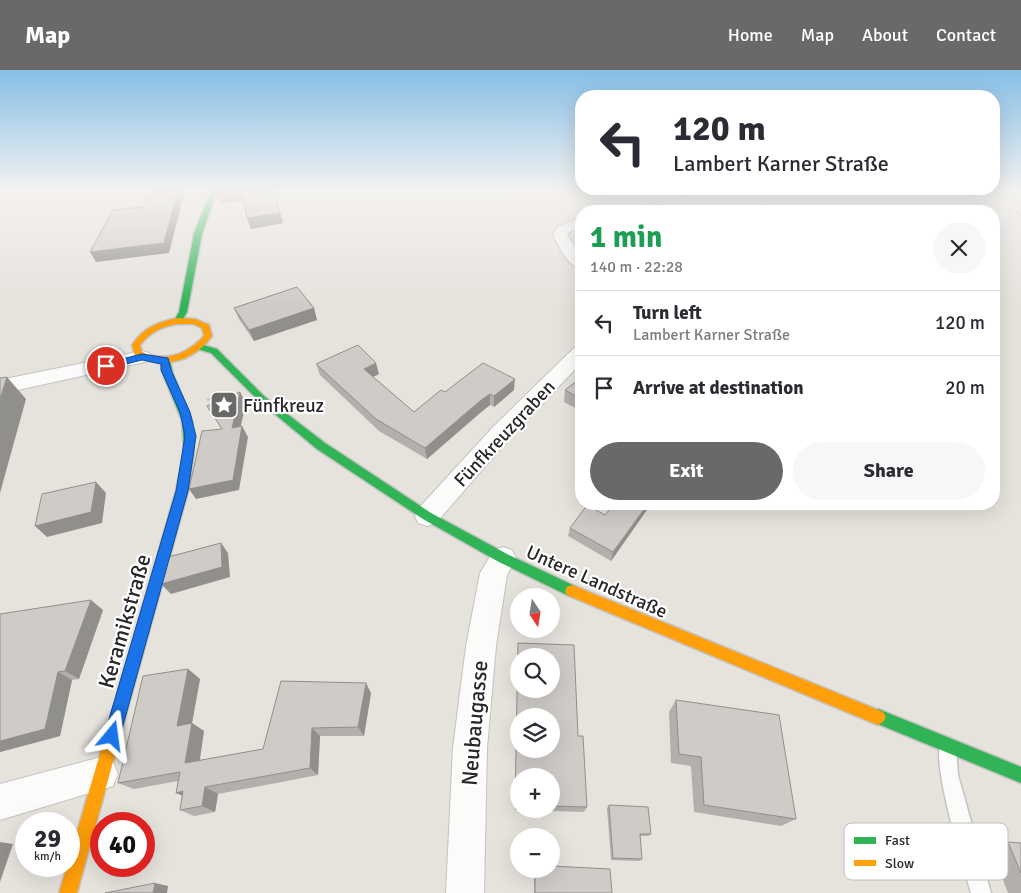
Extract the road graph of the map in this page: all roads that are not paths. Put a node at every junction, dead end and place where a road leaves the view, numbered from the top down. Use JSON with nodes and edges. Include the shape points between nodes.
{"nodes":[{"id":1,"x":200,"y":228,"type":"edge"},
{"id":2,"x":566,"y":228,"type":"edge"},
{"id":3,"x":575,"y":258,"type":"edge"},
{"id":4,"x":178,"y":321,"type":"junction"},
{"id":5,"x":200,"y":347,"type":"junction"},
{"id":6,"x":142,"y":357,"type":"junction"},
{"id":7,"x":575,"y":358,"type":"edge"},
{"id":8,"x":165,"y":360,"type":"junction"},
{"id":9,"x":0,"y":387,"type":"edge"},
{"id":10,"x":427,"y":516,"type":"junction"},
{"id":11,"x":503,"y":558,"type":"junction"},
{"id":12,"x":946,"y":745,"type":"junction"},
{"id":13,"x":102,"y":774,"type":"junction"},
{"id":14,"x":1021,"y":775,"type":"edge"},
{"id":15,"x":0,"y":802,"type":"edge"},
{"id":16,"x":962,"y":823,"type":"edge"},
{"id":17,"x":977,"y":880,"type":"edge"},
{"id":18,"x":68,"y":893,"type":"edge"},
{"id":19,"x":465,"y":893,"type":"edge"},
{"id":20,"x":981,"y":893,"type":"edge"}],
"edges":[{"from":1,"to":4,"type":"street","via":[[183,312]]},
{"from":2,"to":3,"type":"street","via":[[560,235]]},
{"from":4,"to":5,"type":"street","via":[[195,322],[206,327],[208,336]]},
{"from":4,"to":6,"type":"street","via":[[142,336],[136,350]]},
{"from":5,"to":8,"type":"street"},
{"from":5,"to":10,"type":"street","name":"Untere Landstraße","via":[[214,351],[262,399],[321,446]]},
{"from":6,"to":8,"type":"street"},
{"from":6,"to":9,"type":"street"},
{"from":7,"to":10,"type":"street","name":"Fünfkreuzgraben","via":[[501,433]]},
{"from":8,"to":13,"type":"street","name":"Keramikstraße","via":[[191,436],[182,491]]},
{"from":10,"to":11,"type":"street","name":"Untere Landstraße"},
{"from":11,"to":12,"type":"street","name":"Untere Landstraße","via":[[590,599]]},
{"from":11,"to":19,"type":"street","name":"Neubaugasse","via":[[494,573],[481,646],[470,748]]},
{"from":12,"to":14,"type":"street","name":"Untere Landstraße"},
{"from":12,"to":16,"type":"lane","via":[[949,775]]},
{"from":13,"to":15,"type":"street"},
{"from":13,"to":18,"type":"street","name":"Keramikstraße"},
{"from":17,"to":20,"type":"lane"}]}
